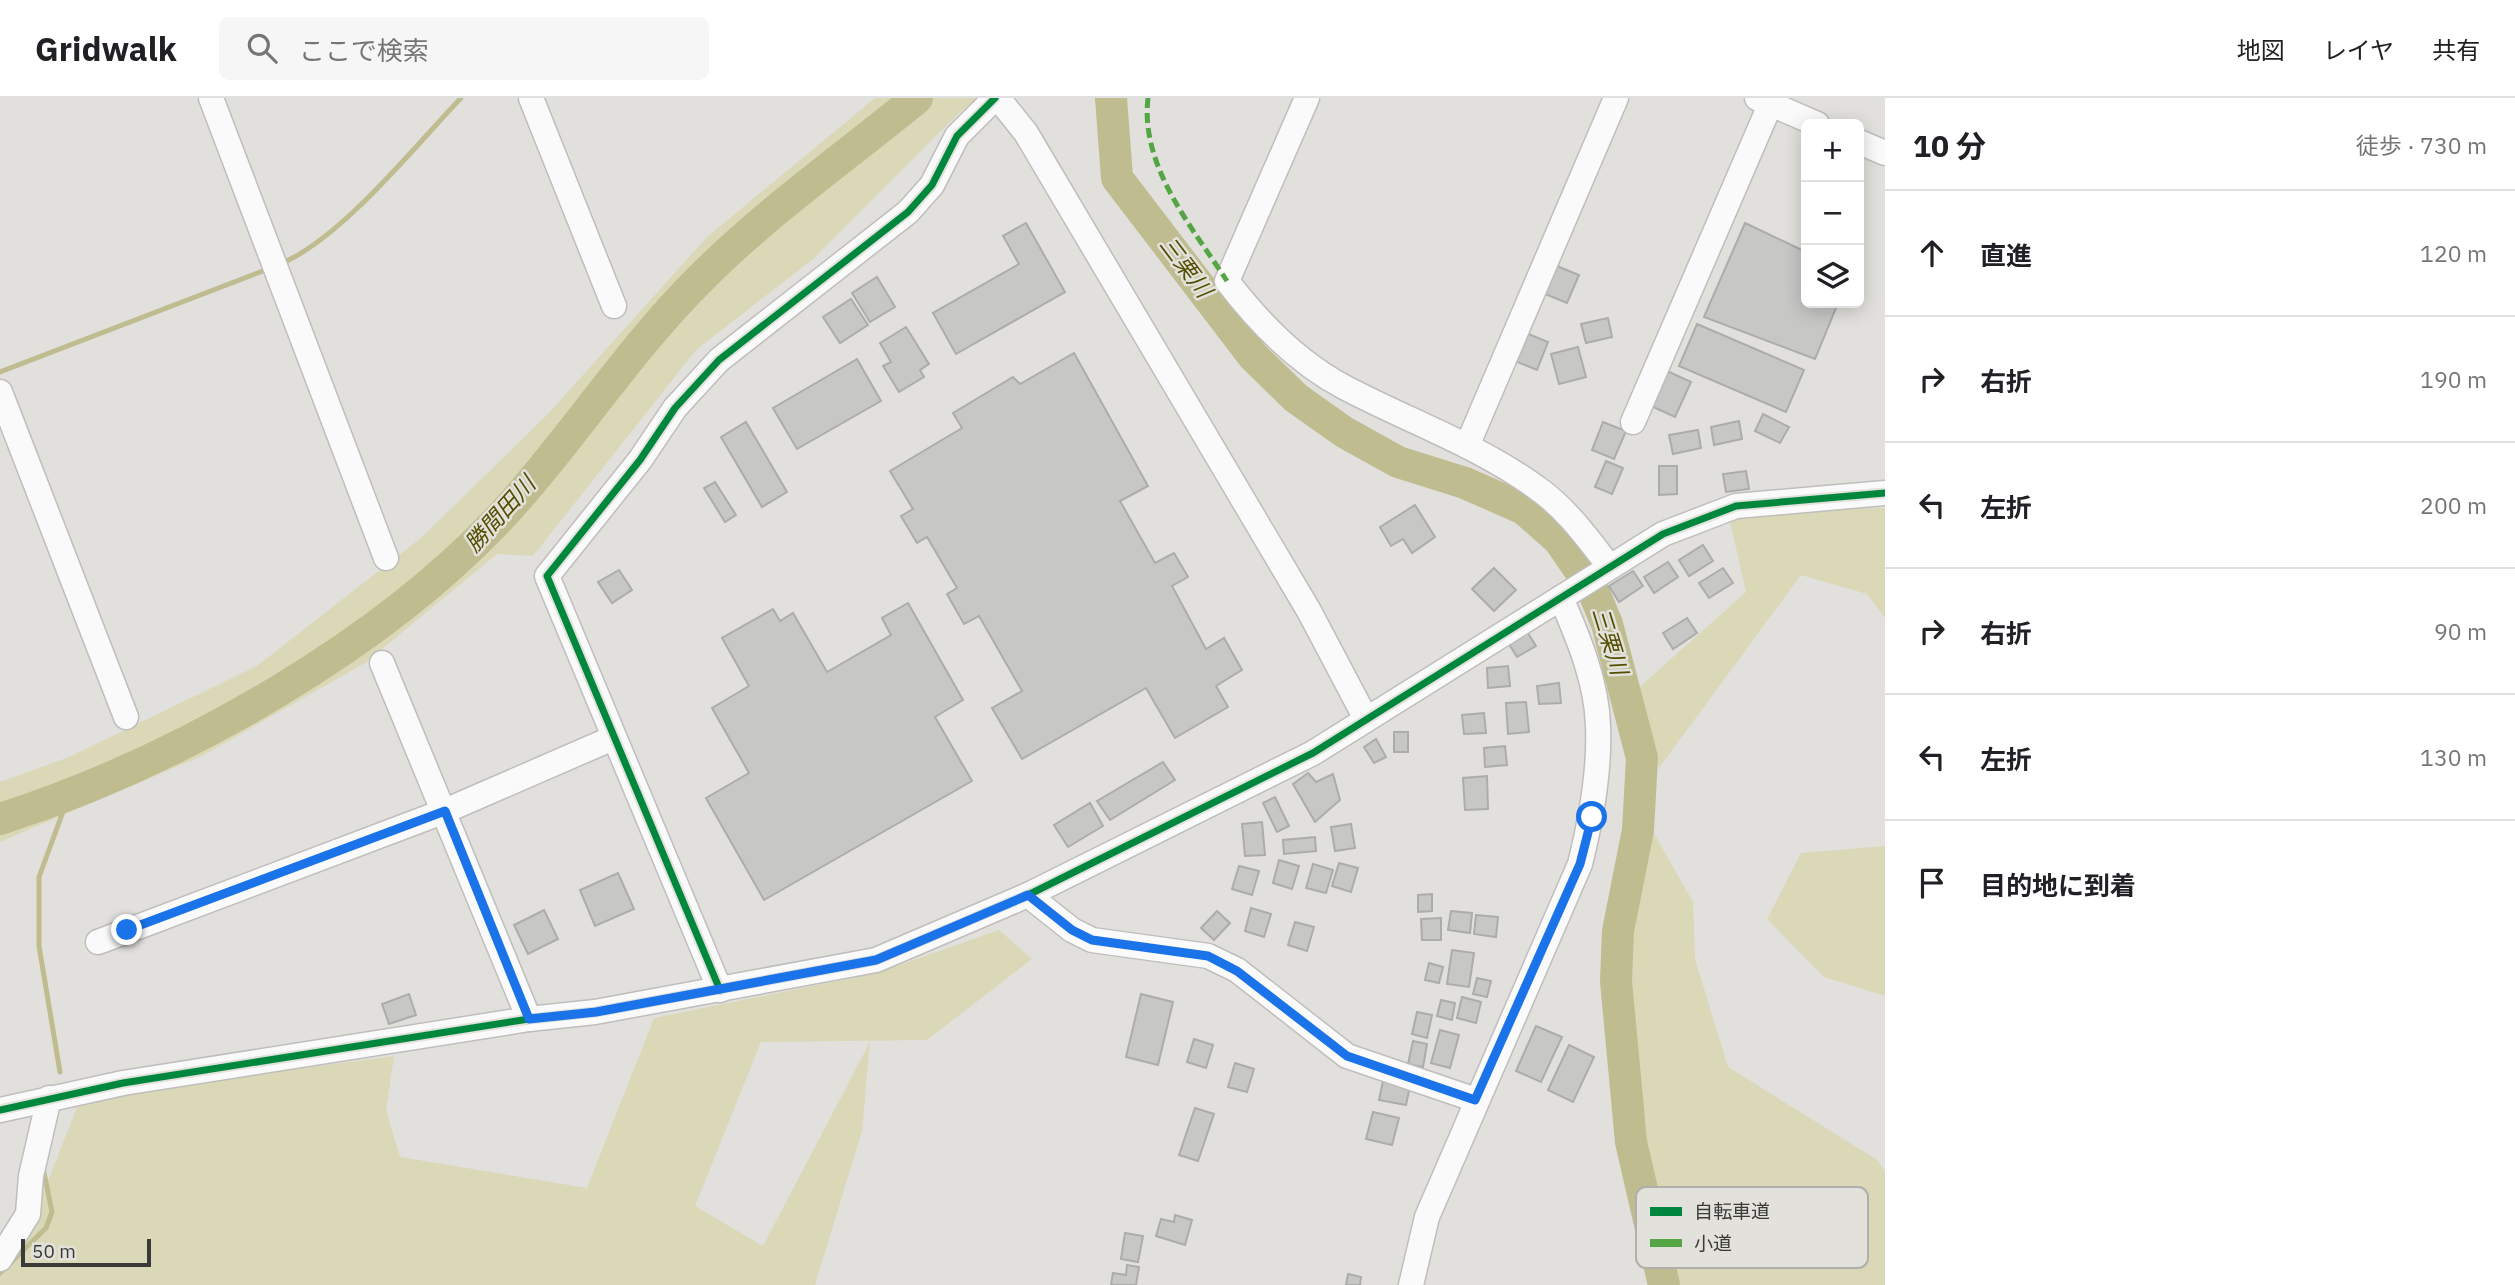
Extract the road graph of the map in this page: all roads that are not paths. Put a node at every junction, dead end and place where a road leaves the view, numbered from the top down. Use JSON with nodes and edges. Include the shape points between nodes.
{"nodes":[{"id":1,"x":211,"y":98,"type":"edge"},
{"id":2,"x":531,"y":98,"type":"edge"},
{"id":3,"x":996,"y":98,"type":"edge"},
{"id":4,"x":1307,"y":98,"type":"edge"},
{"id":5,"x":1616,"y":98,"type":"edge"},
{"id":6,"x":1763,"y":101,"type":"edge"},
{"id":7,"x":1805,"y":119,"type":"edge"},
{"id":8,"x":1864,"y":144,"type":"edge"},
{"id":9,"x":1885,"y":153,"type":"edge"},
{"id":10,"x":614,"y":306,"type":"dead end"},
{"id":11,"x":0,"y":392,"type":"edge"},
{"id":12,"x":1633,"y":422,"type":"dead end"},
{"id":13,"x":1467,"y":446,"type":"junction"},
{"id":14,"x":1885,"y":493,"type":"edge"},
{"id":15,"x":386,"y":558,"type":"dead end"},
{"id":16,"x":1609,"y":566,"type":"junction"},
{"id":17,"x":1561,"y":598,"type":"junction"},
{"id":18,"x":382,"y":663,"type":"dead end"},
{"id":19,"x":126,"y":717,"type":"dead end"},
{"id":20,"x":1366,"y":719,"type":"junction"},
{"id":21,"x":612,"y":738,"type":"junction"},
{"id":22,"x":445,"y":811,"type":"junction"},
{"id":23,"x":1028,"y":895,"type":"junction"},
{"id":24,"x":98,"y":942,"type":"dead end"},
{"id":25,"x":720,"y":990,"type":"junction"},
{"id":26,"x":529,"y":1019,"type":"junction"},
{"id":27,"x":49,"y":1098,"type":"junction"},
{"id":28,"x":1475,"y":1100,"type":"junction"},
{"id":29,"x":0,"y":1110,"type":"edge"},
{"id":30,"x":0,"y":1259,"type":"edge"},
{"id":31,"x":1411,"y":1285,"type":"edge"}],
"edges":[{"from":1,"to":15,"type":"street"},
{"from":2,"to":10,"type":"street"},
{"from":3,"to":20,"type":"street","via":[[1033,145],[1309,611]]},
{"from":3,"to":21,"type":"street","via":[[957,136],[932,185],[908,212],[719,359],[675,408],[640,460],[547,576]]},
{"from":4,"to":13,"type":"street","via":[[1227,281],[1278,341],[1342,386]]},
{"from":5,"to":13,"type":"street"},
{"from":6,"to":7,"type":"street"},
{"from":6,"to":12,"type":"street"},
{"from":8,"to":9,"type":"street"},
{"from":11,"to":19,"type":"street"},
{"from":13,"to":16,"type":"street","via":[[1539,489]]},
{"from":14,"to":16,"type":"street","via":[[1736,506],[1663,534]]},
{"from":16,"to":17,"type":"street"},
{"from":17,"to":20,"type":"street"},
{"from":17,"to":28,"type":"street","via":[[1582,645],[1598,725],[1592,817],[1580,864]]},
{"from":18,"to":22,"type":"street"},
{"from":20,"to":23,"type":"street","via":[[1313,753]]},
{"from":21,"to":22,"type":"street"},
{"from":21,"to":25,"type":"street"},
{"from":22,"to":24,"type":"street"},
{"from":22,"to":26,"type":"street"},
{"from":23,"to":25,"type":"street","via":[[876,960]]},
{"from":23,"to":28,"type":"street","via":[[1092,940],[1208,956],[1237,971],[1347,1056]]},
{"from":25,"to":26,"type":"street"},
{"from":26,"to":27,"type":"street"},
{"from":27,"to":29,"type":"street"},
{"from":27,"to":30,"type":"street","via":[[31,1176],[28,1214]]},
{"from":28,"to":31,"type":"street","via":[[1427,1217]]}]}
